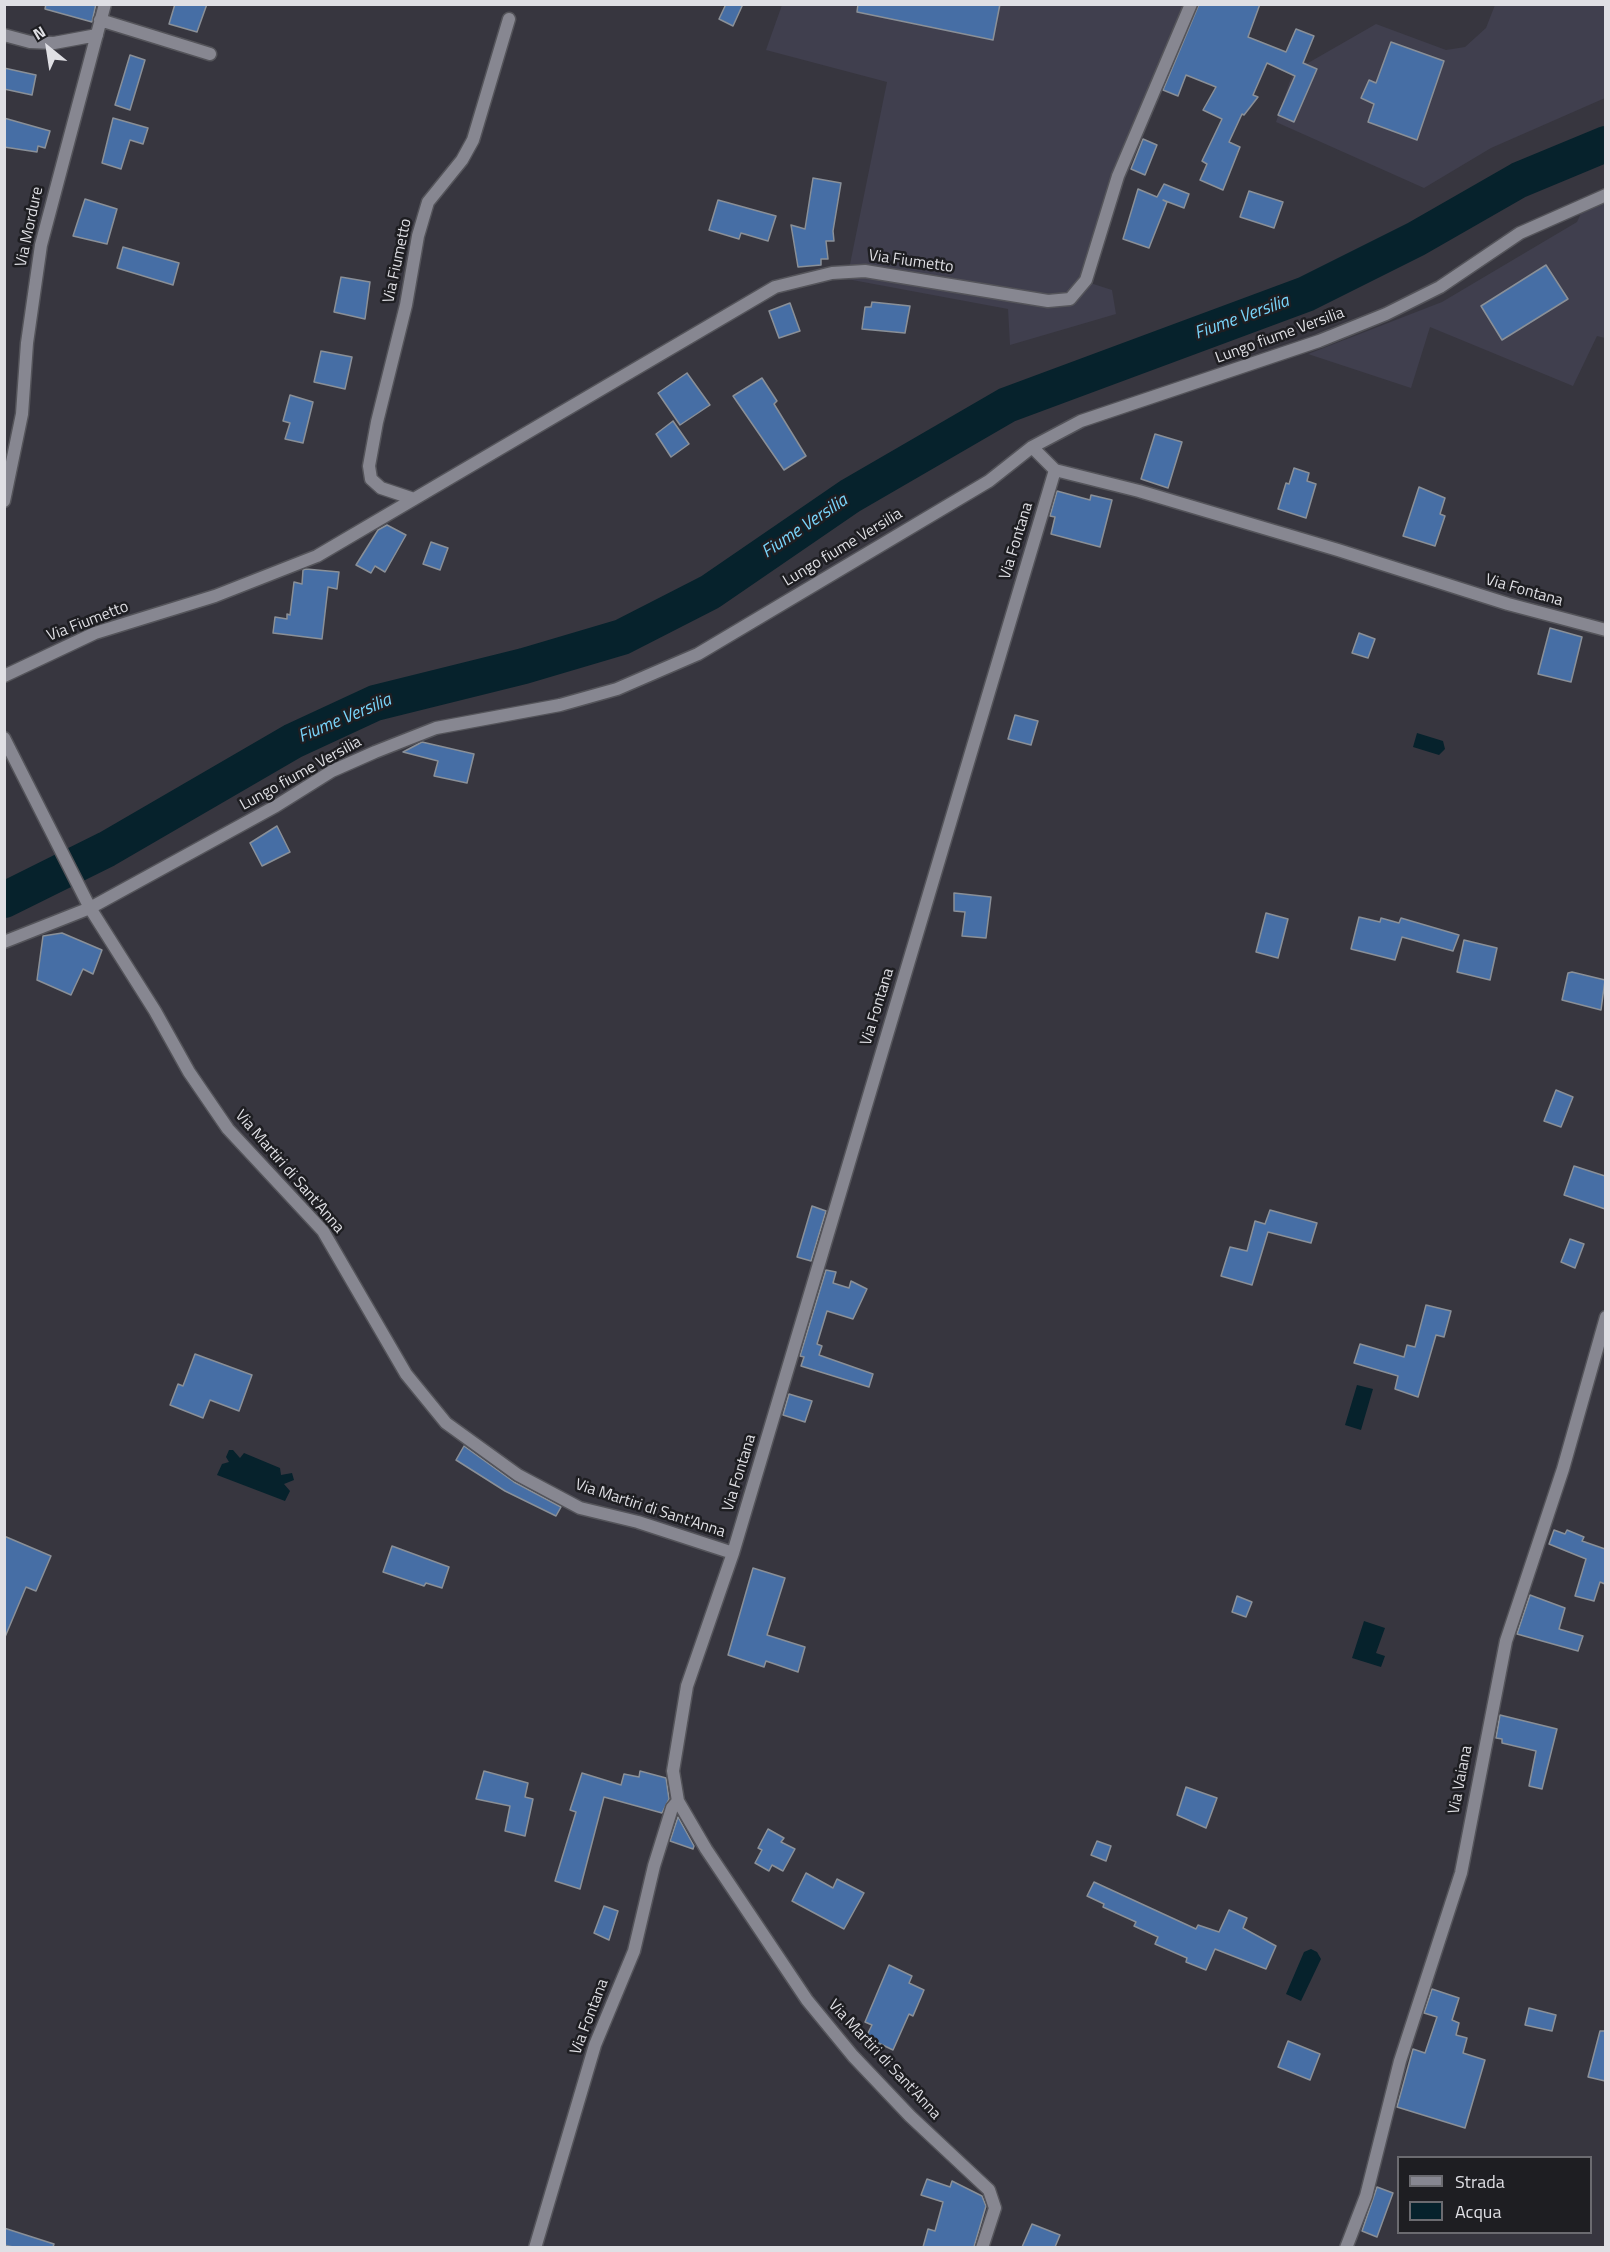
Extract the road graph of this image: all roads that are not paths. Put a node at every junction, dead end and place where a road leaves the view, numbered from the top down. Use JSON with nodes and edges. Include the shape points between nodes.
{"nodes":[{"id":1,"x":105,"y":4,"type":"edge"},
{"id":2,"x":1191,"y":4,"type":"edge"},
{"id":3,"x":508,"y":19,"type":"dead end"},
{"id":4,"x":100,"y":20,"type":"junction"},
{"id":5,"x":4,"y":35,"type":"edge"},
{"id":6,"x":97,"y":35,"type":"junction"},
{"id":7,"x":210,"y":54,"type":"dead end"},
{"id":8,"x":1605,"y":195,"type":"edge"},
{"id":9,"x":1032,"y":447,"type":"junction"},
{"id":10,"x":1055,"y":470,"type":"junction"},
{"id":11,"x":414,"y":499,"type":"junction"},
{"id":12,"x":4,"y":501,"type":"edge"},
{"id":13,"x":1605,"y":630,"type":"edge"},
{"id":14,"x":4,"y":676,"type":"edge"},
{"id":15,"x":4,"y":738,"type":"edge"},
{"id":16,"x":88,"y":903,"type":"junction"},
{"id":17,"x":4,"y":942,"type":"edge"},
{"id":18,"x":1605,"y":1317,"type":"edge"},
{"id":19,"x":733,"y":1553,"type":"junction"},
{"id":20,"x":678,"y":1801,"type":"junction"},
{"id":21,"x":535,"y":2247,"type":"edge"},
{"id":22,"x":982,"y":2247,"type":"edge"},
{"id":23,"x":1346,"y":2247,"type":"edge"}],
"edges":[{"from":1,"to":4,"type":"street","name":"Via Mordure"},
{"from":2,"to":11,"type":"street","name":"Via Fiumetto","via":[[1118,176],[1086,280],[1070,299],[1048,301],[865,271],[832,273],[775,287]]},
{"from":3,"to":11,"type":"street","name":"Via Fiumetto","via":[[473,140],[428,202],[377,422],[369,466],[371,479],[381,488]]},
{"from":4,"to":6,"type":"street","name":"Via Mordure"},
{"from":4,"to":7,"type":"street"},
{"from":5,"to":6,"type":"street","via":[[54,43]]},
{"from":6,"to":12,"type":"street","name":"Via Mordure","via":[[41,245],[22,414]]},
{"from":8,"to":9,"type":"street","name":"Lungo fiume Versilia","via":[[1520,233],[1440,287],[1386,314],[1319,341],[1081,421]]},
{"from":9,"to":10,"type":"street"},
{"from":9,"to":16,"type":"street","name":"Lungo fiume Versilia","via":[[988,481],[698,654],[616,689],[560,705],[436,728],[375,752],[332,771],[267,811]]},
{"from":10,"to":13,"type":"street","name":"Via Fontana","via":[[1139,491]]},
{"from":10,"to":19,"type":"street","name":"Via Fontana"},
{"from":11,"to":14,"type":"street","name":"Via Fiumetto","via":[[317,556],[214,596],[95,633]]},
{"from":15,"to":16,"type":"street","name":"Via Martiri di Sant'Anna"},
{"from":16,"to":17,"type":"street"},
{"from":16,"to":19,"type":"street","name":"Via Martiri di Sant'Anna","via":[[189,1072],[228,1129],[323,1231],[406,1374],[446,1423],[518,1475],[580,1508]]},
{"from":18,"to":23,"type":"street","name":"Via Vaiana","via":[[1563,1469],[1506,1641],[1461,1873],[1400,2061],[1366,2196]]},
{"from":19,"to":20,"type":"street","name":"Via Martiri di Sant'Anna","via":[[687,1686],[673,1771]]},
{"from":20,"to":21,"type":"street","name":"Via Fontana","via":[[672,1808],[654,1866],[634,1951],[589,2066]]},
{"from":20,"to":22,"type":"street","name":"Via Martiri di Sant'Anna","via":[[807,2000],[910,2116],[989,2190],[995,2208]]}]}
